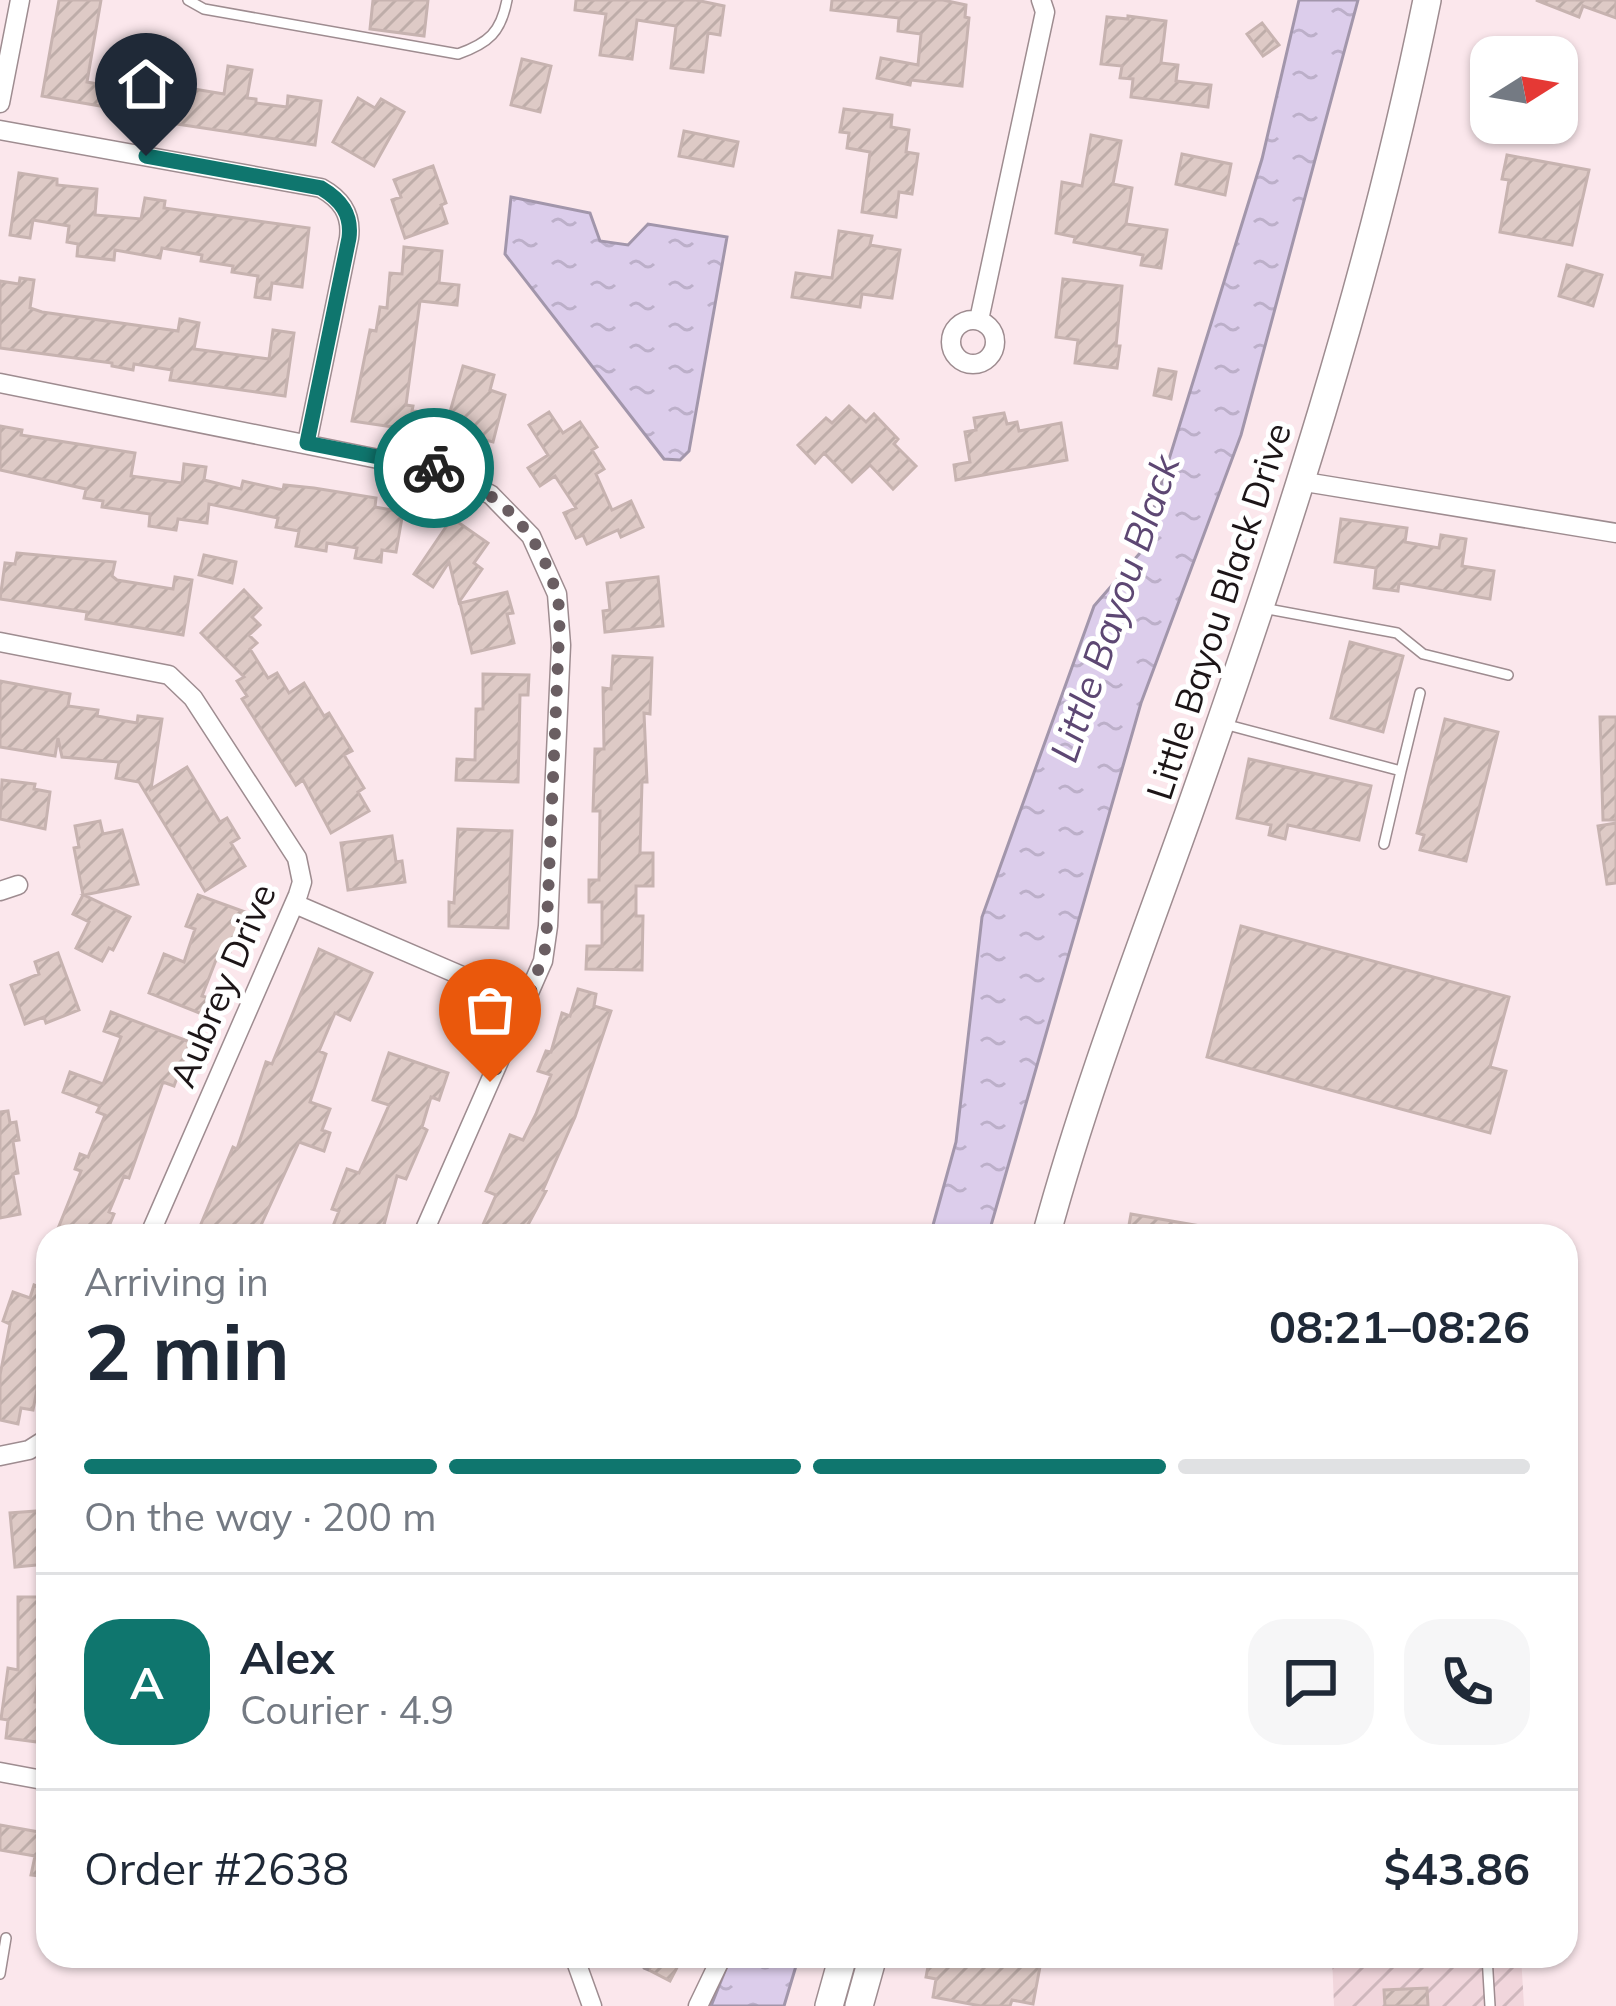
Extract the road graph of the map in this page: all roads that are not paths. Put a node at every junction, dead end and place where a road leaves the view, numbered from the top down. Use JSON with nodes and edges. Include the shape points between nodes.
{"nodes":[{"id":1,"x":20,"y":0,"type":"edge"},
{"id":2,"x":188,"y":0,"type":"edge"},
{"id":3,"x":506,"y":0,"type":"edge"},
{"id":4,"x":1426,"y":0,"type":"edge"},
{"id":5,"x":1048,"y":4,"type":"edge"},
{"id":6,"x":0,"y":103,"type":"edge"},
{"id":7,"x":0,"y":130,"type":"edge"},
{"id":8,"x":979,"y":320,"type":"dead end"},
{"id":9,"x":0,"y":383,"type":"edge"},
{"id":10,"x":307,"y":443,"type":"junction"},
{"id":11,"x":1299,"y":482,"type":"junction"},
{"id":12,"x":1616,"y":533,"type":"edge"},
{"id":13,"x":1257,"y":607,"type":"junction"},
{"id":14,"x":0,"y":642,"type":"edge"},
{"id":15,"x":1508,"y":674,"type":"dead end"},
{"id":16,"x":1420,"y":693,"type":"dead end"},
{"id":17,"x":1219,"y":722,"type":"junction"},
{"id":18,"x":1401,"y":771,"type":"junction"},
{"id":19,"x":1384,"y":844,"type":"dead end"},
{"id":20,"x":295,"y":904,"type":"junction"},
{"id":21,"x":527,"y":1004,"type":"junction"},
{"id":22,"x":154,"y":1224,"type":"edge"},
{"id":23,"x":427,"y":1224,"type":"edge"},
{"id":24,"x":1050,"y":1224,"type":"edge"},
{"id":25,"x":36,"y":1446,"type":"edge"},
{"id":26,"x":0,"y":1456,"type":"edge"},
{"id":27,"x":0,"y":1772,"type":"edge"},
{"id":28,"x":36,"y":1779,"type":"edge"},
{"id":29,"x":6,"y":1938,"type":"dead end"},
{"id":30,"x":578,"y":1968,"type":"edge"},
{"id":31,"x":716,"y":1968,"type":"edge"},
{"id":32,"x":840,"y":1968,"type":"edge"},
{"id":33,"x":870,"y":1968,"type":"edge"},
{"id":34,"x":1488,"y":1968,"type":"edge"},
{"id":35,"x":0,"y":1974,"type":"edge"},
{"id":36,"x":592,"y":2006,"type":"edge"},
{"id":37,"x":698,"y":2006,"type":"edge"},
{"id":38,"x":830,"y":2006,"type":"edge"},
{"id":39,"x":860,"y":2006,"type":"edge"},
{"id":40,"x":1490,"y":2006,"type":"edge"}],
"edges":[{"from":1,"to":6,"type":"street"},
{"from":2,"to":3,"type":"lane","via":[[458,54],[502,27]]},
{"from":4,"to":11,"type":"main road","name":"Little Bayou Black Drive","via":[[1380,210]]},
{"from":5,"to":8,"type":"street"},
{"from":7,"to":10,"type":"street","via":[[334,196],[348,217],[349,238]]},
{"from":9,"to":10,"type":"street"},
{"from":10,"to":21,"type":"street","via":[[472,483],[521,523],[550,574],[560,645],[548,926]]},
{"from":11,"to":12,"type":"street"},
{"from":11,"to":13,"type":"main road","name":"Little Bayou Black Drive"},
{"from":13,"to":15,"type":"lane","via":[[1396,633],[1423,654]]},
{"from":13,"to":17,"type":"main road","name":"Little Bayou Black Drive"},
{"from":14,"to":20,"type":"street","name":"Aubrey Drive","via":[[154,670],[185,688],[297,858],[302,882]]},
{"from":16,"to":18,"type":"lane"},
{"from":17,"to":18,"type":"lane"},
{"from":17,"to":24,"type":"main road","name":"Little Bayou Black Drive"},
{"from":18,"to":19,"type":"lane"},
{"from":20,"to":21,"type":"street"},
{"from":20,"to":22,"type":"street","name":"Aubrey Drive"},
{"from":21,"to":23,"type":"street"},
{"from":25,"to":26,"type":"street"},
{"from":27,"to":28,"type":"street"},
{"from":29,"to":35,"type":"lane"},
{"from":30,"to":36,"type":"street"},
{"from":31,"to":37,"type":"street"},
{"from":32,"to":38,"type":"main road"},
{"from":33,"to":39,"type":"main road"},
{"from":34,"to":40,"type":"lane"}]}
